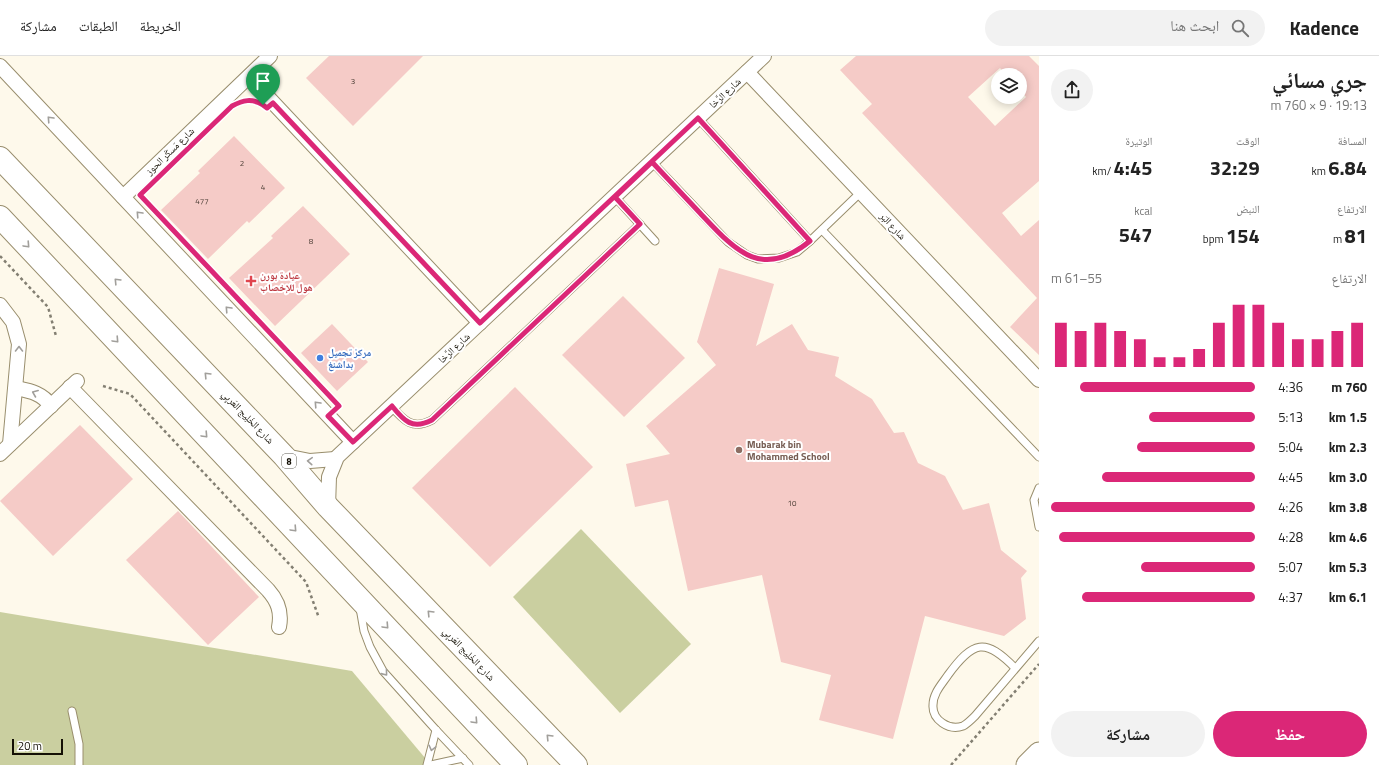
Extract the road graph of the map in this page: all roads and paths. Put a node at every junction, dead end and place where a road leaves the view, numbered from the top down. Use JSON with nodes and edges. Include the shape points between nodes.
{"nodes":[{"id":1,"x":764,"y":56,"type":"edge"},
{"id":2,"x":266,"y":58,"type":"edge"},
{"id":3,"x":0,"y":66,"type":"edge"},
{"id":4,"x":747,"y":72,"type":"junction"},
{"id":5,"x":249,"y":77,"type":"junction"},
{"id":6,"x":698,"y":118,"type":"junction"},
{"id":7,"x":0,"y":158,"type":"edge"},
{"id":8,"x":652,"y":162,"type":"junction"},
{"id":9,"x":861,"y":192,"type":"junction"},
{"id":10,"x":123,"y":197,"type":"junction"},
{"id":11,"x":615,"y":197,"type":"junction"},
{"id":12,"x":0,"y":217,"type":"edge"},
{"id":13,"x":640,"y":224,"type":"junction"},
{"id":14,"x":822,"y":230,"type":"junction"},
{"id":15,"x":656,"y":241,"type":"dead end"},
{"id":16,"x":810,"y":241,"type":"junction"},
{"id":17,"x":0,"y":256,"type":"edge"},
{"id":18,"x":0,"y":305,"type":"edge"},
{"id":19,"x":480,"y":323,"type":"junction"},
{"id":20,"x":56,"y":336,"type":"dead end"},
{"id":21,"x":1039,"y":380,"type":"edge"},
{"id":22,"x":103,"y":386,"type":"dead end"},
{"id":23,"x":16,"y":388,"type":"junction"},
{"id":24,"x":51,"y":406,"type":"junction"},
{"id":25,"x":392,"y":406,"type":"junction"},
{"id":26,"x":353,"y":442,"type":"junction"},
{"id":27,"x":5,"y":449,"type":"edge"},
{"id":28,"x":284,"y":456,"type":"junction"},
{"id":29,"x":1039,"y":457,"type":"edge"},
{"id":30,"x":336,"y":459,"type":"junction"},
{"id":31,"x":1039,"y":488,"type":"edge"},
{"id":32,"x":328,"y":507,"type":"junction"},
{"id":33,"x":1039,"y":527,"type":"edge"},
{"id":34,"x":359,"y":598,"type":"junction"},
{"id":35,"x":319,"y":618,"type":"dead end"},
{"id":36,"x":279,"y":627,"type":"dead end"},
{"id":37,"x":1039,"y":641,"type":"edge"},
{"id":38,"x":1039,"y":664,"type":"edge"},
{"id":39,"x":1015,"y":668,"type":"junction"},
{"id":40,"x":72,"y":711,"type":"dead end"},
{"id":41,"x":436,"y":730,"type":"junction"},
{"id":42,"x":1039,"y":753,"type":"edge"},
{"id":43,"x":463,"y":758,"type":"junction"},
{"id":44,"x":80,"y":765,"type":"edge"},
{"id":45,"x":427,"y":765,"type":"edge"},
{"id":46,"x":431,"y":765,"type":"edge"},
{"id":47,"x":469,"y":765,"type":"edge"},
{"id":48,"x":516,"y":765,"type":"edge"},
{"id":49,"x":576,"y":765,"type":"edge"},
{"id":50,"x":951,"y":765,"type":"edge"},
{"id":51,"x":1027,"y":765,"type":"edge"}],
"edges":[{"from":1,"to":4,"type":"street","name":"شارع الرَّخا"},
{"from":2,"to":5,"type":"street","name":"شارع مَسكَر الحوز"},
{"from":10,"to":3,"type":"street","one_way":true},
{"from":4,"to":6,"type":"street","name":"شارع الرَّخا"},
{"from":4,"to":9,"type":"street","name":"شارع البَر"},
{"from":5,"to":10,"type":"street","name":"شارع مَسكَر الحوز"},
{"from":5,"to":19,"type":"street"},
{"from":6,"to":8,"type":"street","name":"شارع الرَّخا"},
{"from":6,"to":16,"type":"lane"},
{"from":28,"to":7,"type":"highway","name":"شارع الخَلِيج العَربِي","number":"8","one_way":true},
{"from":8,"to":11,"type":"street","name":"شارع الرَّخا"},
{"from":8,"to":16,"type":"lane","via":[[728,242],[747,255],[758,259],[779,258],[797,252]]},
{"from":9,"to":14,"type":"lane"},
{"from":9,"to":21,"type":"street","name":"شارع البَر"},
{"from":26,"to":10,"type":"street","one_way":true},
{"from":11,"to":13,"type":"lane"},
{"from":11,"to":19,"type":"street","name":"شارع الرَّخا"},
{"from":12,"to":34,"type":"highway","one_way":true},
{"from":13,"to":15,"type":"lane"},
{"from":13,"to":25,"type":"lane","via":[[432,420],[419,425],[412,424],[400,417]]},
{"from":14,"to":16,"type":"lane"},
{"from":14,"to":29,"type":"lane"},
{"from":17,"to":20,"type":"path","via":[[48,307]]},
{"from":23,"to":18,"type":"street","one_way":true,"via":[[19,344],[17,333],[13,322]]},
{"from":19,"to":25,"type":"street","name":"شارع الرَّخا"},
{"from":22,"to":35,"type":"path","via":[[130,394],[301,576],[306,582]]},
{"from":24,"to":23,"type":"street","one_way":true,"via":[[41,395]]},
{"from":23,"to":27,"type":"street"},
{"from":24,"to":27,"type":"street"},
{"from":24,"to":36,"type":"street","via":[[74,384],[274,597],[278,605]]},
{"from":25,"to":26,"type":"street","name":"شارع الرَّخا"},
{"from":26,"to":30,"type":"street","name":"شارع الرَّخا"},
{"from":30,"to":28,"type":"street","one_way":true,"via":[[310,461]]},
{"from":28,"to":32,"type":"highway","name":"شارع الخَلِيج العَربِي","number":"8"},
{"from":30,"to":32,"type":"street","name":"شارع الرَّخا","via":[[329,477]]},
{"from":31,"to":33,"type":"lane","via":[[1034,500]]},
{"from":49,"to":32,"type":"highway","name":"شارع الخَلِيج العَربِي","number":"8","one_way":true},
{"from":34,"to":41,"type":"lane","one_way":true,"via":[[364,631],[376,660]]},
{"from":34,"to":48,"type":"highway","one_way":true},
{"from":37,"to":39,"type":"lane"},
{"from":38,"to":50,"type":"path"},
{"from":39,"to":39,"type":"lane","via":[[1002,655],[990,648],[975,648],[968,652],[962,656],[938,689],[933,705],[937,719],[950,726],[964,725],[975,716]]},
{"from":40,"to":44,"type":"lane","via":[[79,744]]},
{"from":41,"to":43,"type":"lane"},
{"from":41,"to":45,"type":"lane","one_way":true},
{"from":42,"to":51,"type":"main road"},
{"from":43,"to":46,"type":"lane"},
{"from":43,"to":47,"type":"lane"}]}
